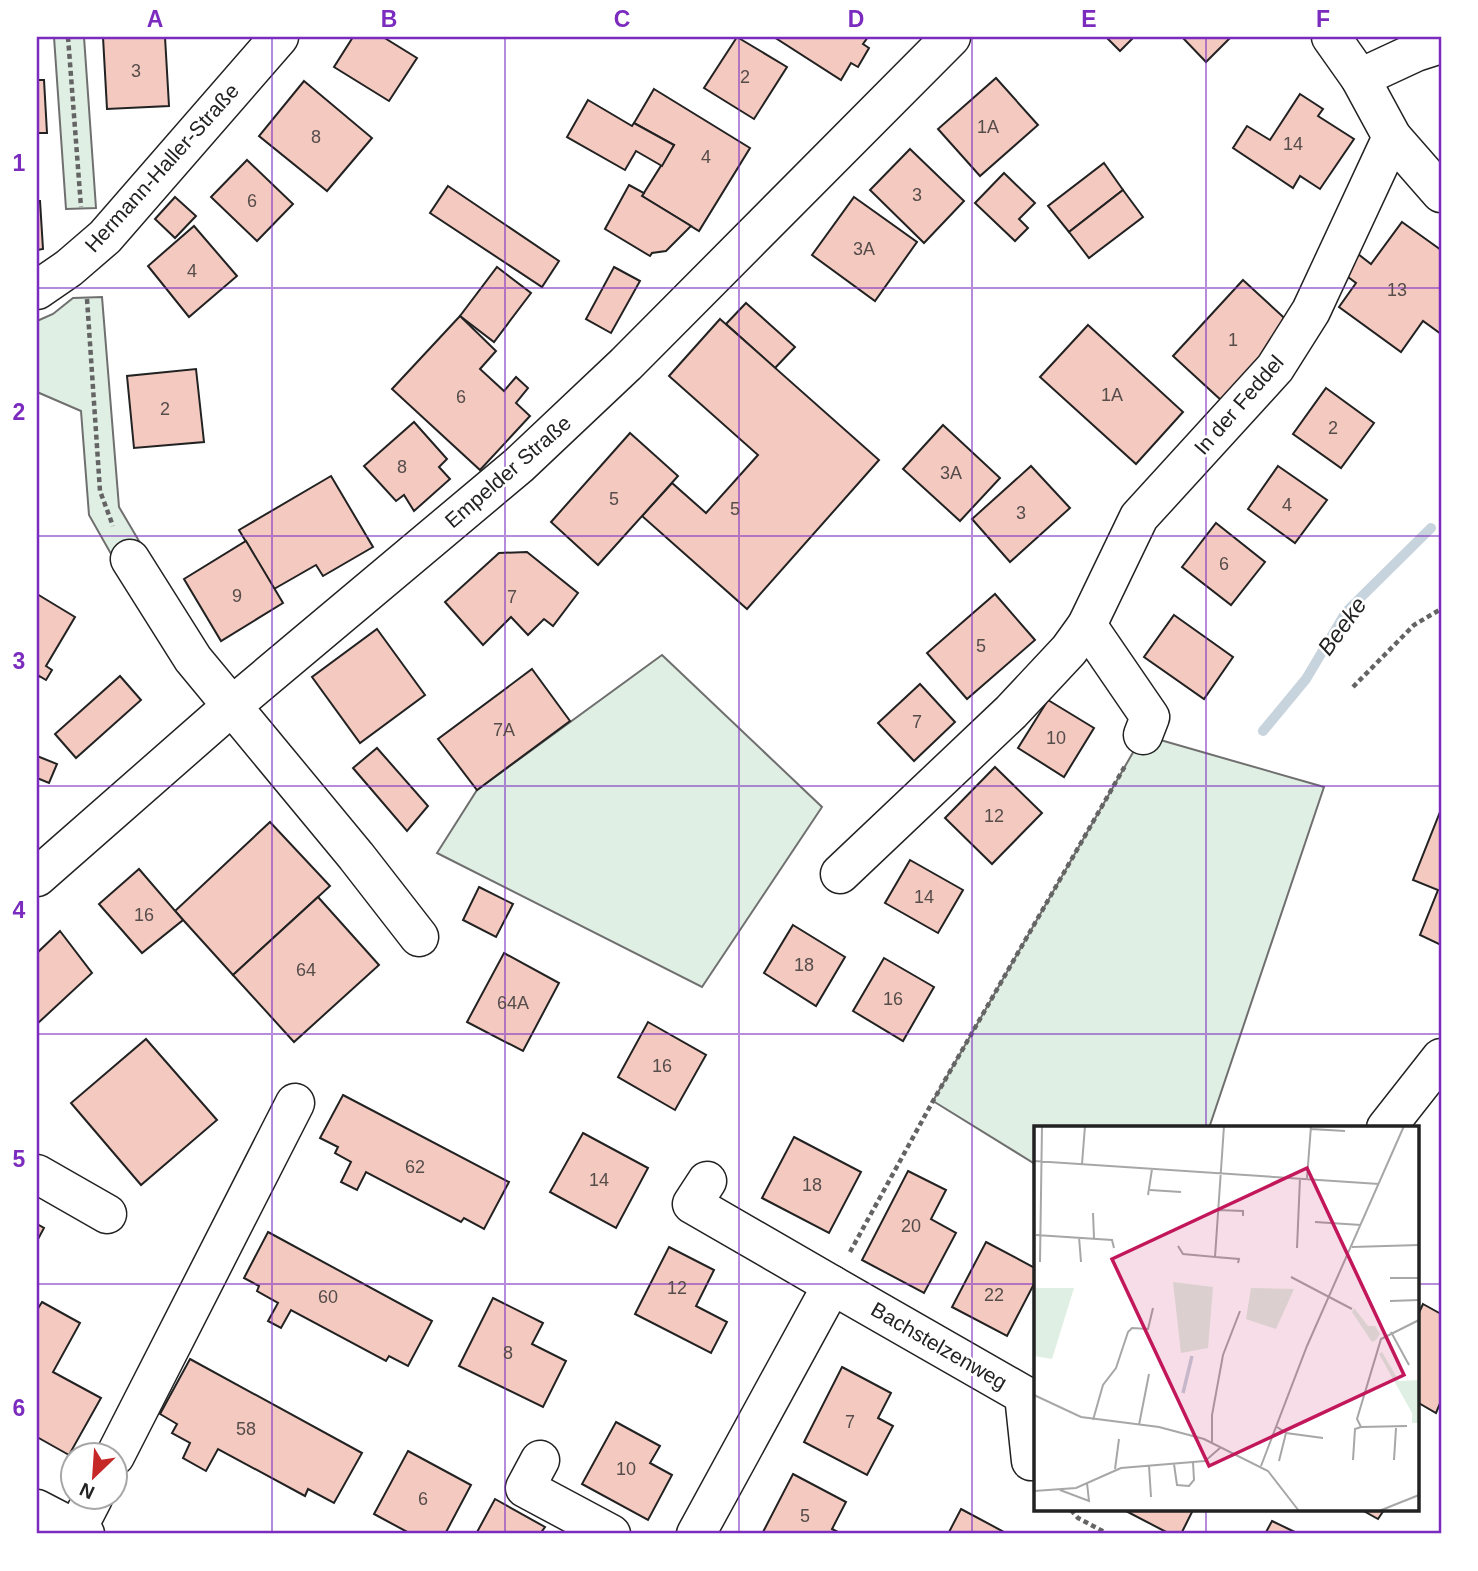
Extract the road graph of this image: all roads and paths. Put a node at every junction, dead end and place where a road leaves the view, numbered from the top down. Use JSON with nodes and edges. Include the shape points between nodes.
{"nodes":[{"id":1,"x":279,"y":37,"type":"edge"},
{"id":2,"x":1331,"y":37,"type":"edge"},
{"id":3,"x":942,"y":40,"type":"edge"},
{"id":4,"x":1441,"y":44,"type":"edge"},
{"id":5,"x":1360,"y":78,"type":"junction"},
{"id":6,"x":1392,"y":137,"type":"junction"},
{"id":7,"x":1441,"y":193,"type":"edge"},
{"id":8,"x":37,"y":290,"type":"edge"},
{"id":9,"x":130,"y":559,"type":"dead end"},
{"id":10,"x":1441,"y":608,"type":"edge"},
{"id":11,"x":1087,"y":625,"type":"junction"},
{"id":12,"x":1353,"y":687,"type":"dead end"},
{"id":13,"x":233,"y":705,"type":"junction"},
{"id":14,"x":1143,"y":735,"type":"joint"},
{"id":15,"x":839,"y":874,"type":"dead end"},
{"id":16,"x":37,"y":877,"type":"edge"},
{"id":17,"x":419,"y":937,"type":"dead end"},
{"id":18,"x":1441,"y":1058,"type":"edge"},
{"id":19,"x":295,"y":1103,"type":"dead end"},
{"id":20,"x":1388,"y":1126,"type":"edge"},
{"id":21,"x":37,"y":1174,"type":"edge"},
{"id":22,"x":707,"y":1181,"type":"dead end"},
{"id":23,"x":107,"y":1214,"type":"dead end"},
{"id":24,"x":832,"y":1285,"type":"junction"},
{"id":25,"x":122,"y":1442,"type":"edge"},
{"id":26,"x":540,"y":1460,"type":"dead end"},
{"id":27,"x":1031,"y":1461,"type":"dead end"},
{"id":28,"x":37,"y":1509,"type":"edge"},
{"id":29,"x":1073,"y":1512,"type":"edge"},
{"id":30,"x":85,"y":1520,"type":"edge"},
{"id":31,"x":611,"y":1534,"type":"edge"},
{"id":32,"x":696,"y":1534,"type":"edge"},
{"id":33,"x":1108,"y":1534,"type":"edge"}],
"edges":[{"from":1,"to":8,"type":"street","name":"Hermann-Haller-Straße","via":[[104,237]]},
{"from":2,"to":5,"type":"street"},
{"from":3,"to":13,"type":"street","name":"Empelder Straße","via":[[626,364],[519,465]]},
{"from":4,"to":5,"type":"street"},
{"from":5,"to":6,"type":"street"},
{"from":6,"to":7,"type":"street"},
{"from":6,"to":11,"type":"street","name":"In der Feddel","via":[[1311,311],[1275,368],[1139,517]]},
{"from":9,"to":13,"type":"street","via":[[193,659]]},
{"from":10,"to":12,"type":"path","via":[[1414,625]]},
{"from":11,"to":14,"type":"street","via":[[1150,717]]},
{"from":11,"to":15,"type":"street","name":"In der Feddel","via":[[1011,712]]},
{"from":13,"to":16,"type":"street","name":"Empelder Straße"},
{"from":13,"to":17,"type":"street"},
{"from":14,"to":24,"type":"path"},
{"from":18,"to":20,"type":"street"},
{"from":19,"to":25,"type":"street"},
{"from":21,"to":23,"type":"street"},
{"from":22,"to":24,"type":"street","name":"Bachstelzenweg","via":[[692,1204]]},
{"from":24,"to":27,"type":"street","name":"Bachstelzenweg","via":[[1024,1395]]},
{"from":24,"to":32,"type":"street"},
{"from":26,"to":31,"type":"street","via":[[525,1488]]},
{"from":28,"to":30,"type":"street"},
{"from":29,"to":33,"type":"path"}]}
